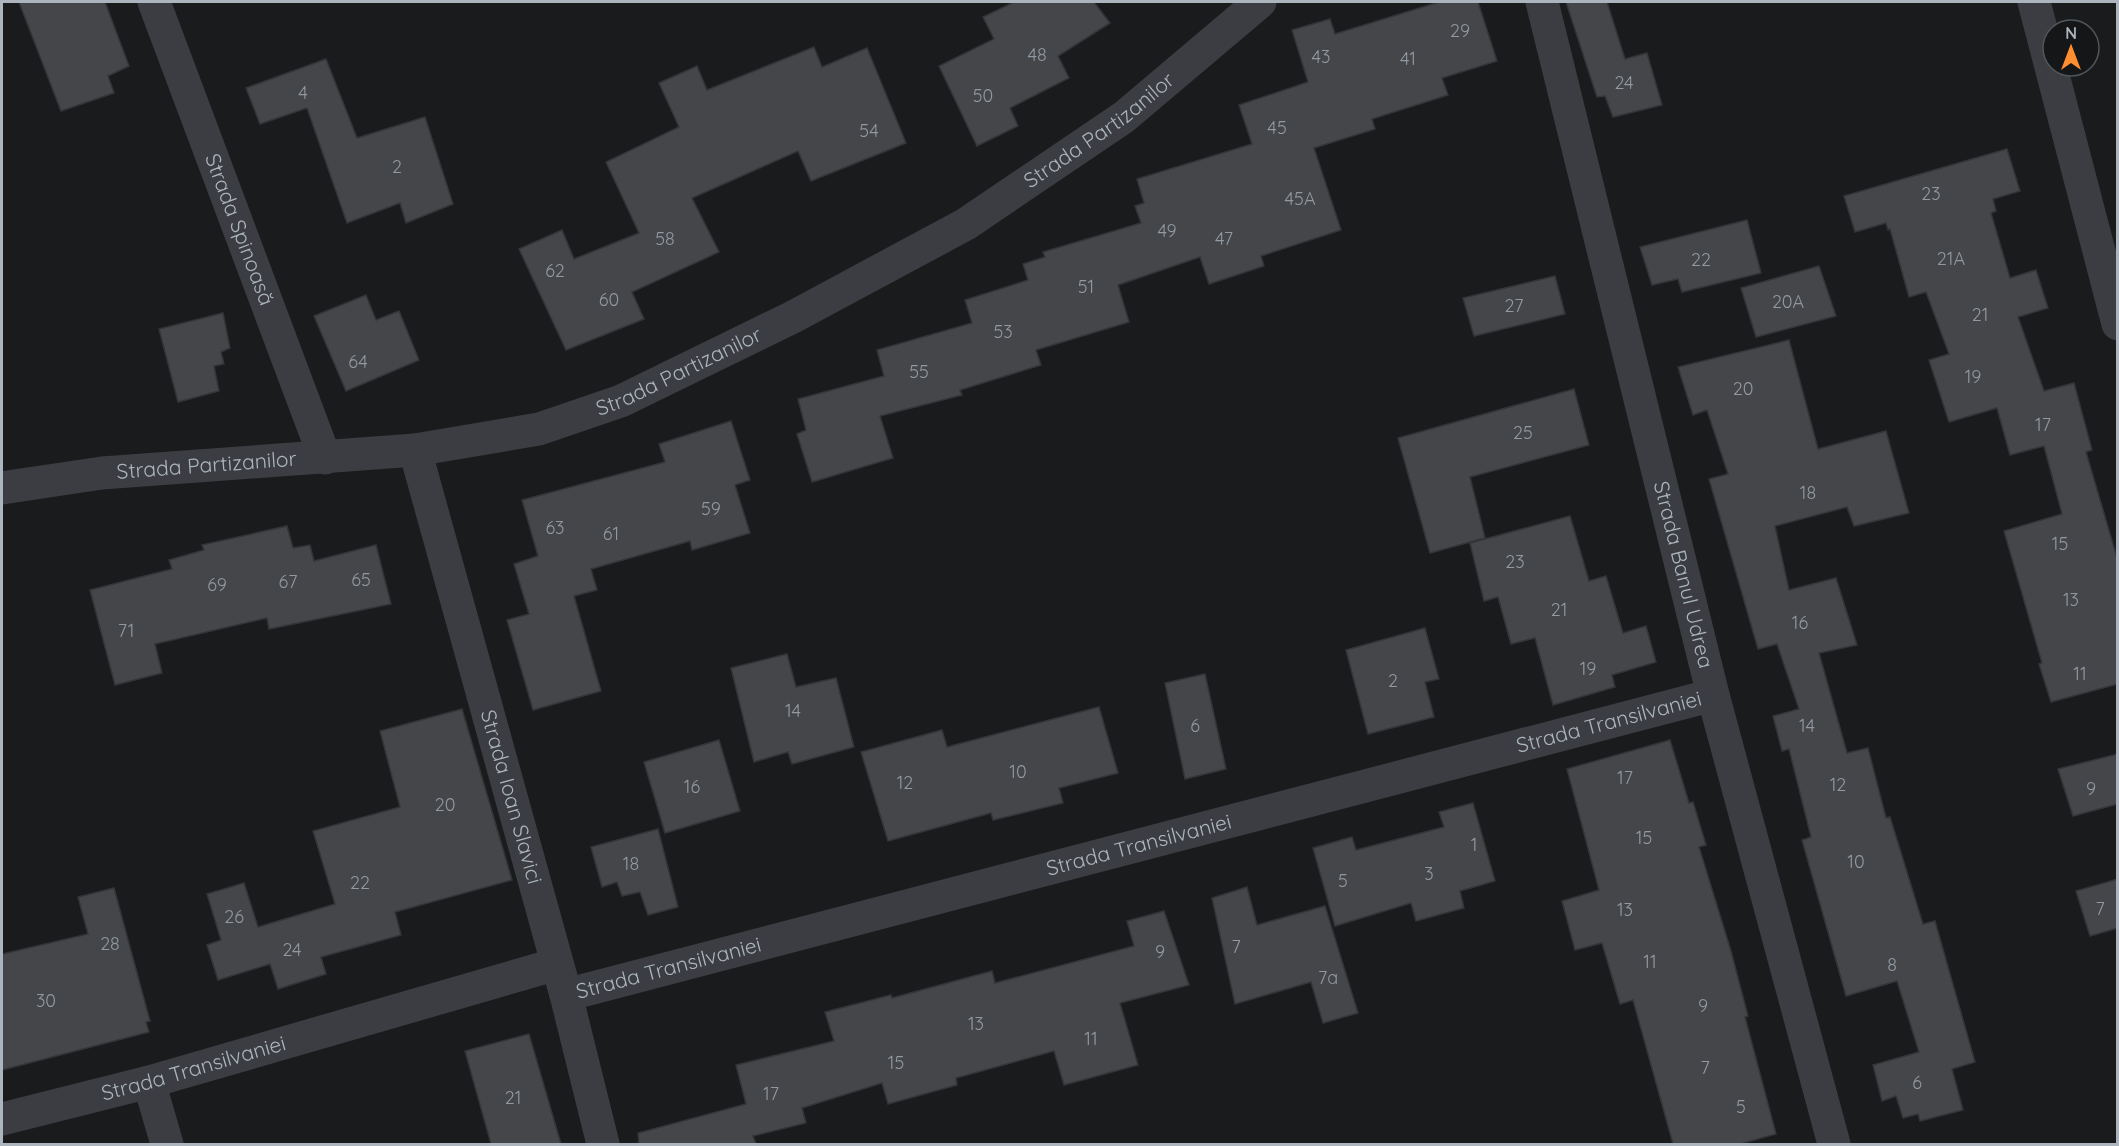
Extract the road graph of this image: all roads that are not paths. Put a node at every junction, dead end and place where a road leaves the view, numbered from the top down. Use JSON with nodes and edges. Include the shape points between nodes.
{"nodes":[{"id":1,"x":154,"y":2,"type":"edge"},
{"id":2,"x":1260,"y":2,"type":"edge"},
{"id":3,"x":1542,"y":2,"type":"edge"},
{"id":4,"x":2034,"y":2,"type":"edge"},
{"id":5,"x":2118,"y":324,"type":"edge"},
{"id":6,"x":415,"y":450,"type":"junction"},
{"id":7,"x":325,"y":458,"type":"junction"},
{"id":8,"x":2,"y":488,"type":"edge"},
{"id":9,"x":1713,"y":695,"type":"junction"},
{"id":10,"x":557,"y":964,"type":"junction"},
{"id":11,"x":566,"y":995,"type":"junction"},
{"id":12,"x":149,"y":1082,"type":"junction"},
{"id":13,"x":2,"y":1119,"type":"edge"},
{"id":14,"x":167,"y":1144,"type":"edge"},
{"id":15,"x":603,"y":1144,"type":"edge"},
{"id":16,"x":1834,"y":1144,"type":"edge"}],
"edges":[{"from":1,"to":7,"type":"street","name":"Strada Spinoasă"},
{"from":2,"to":6,"type":"street","name":"Strada Partizanilor","via":[[1124,117],[986,211],[793,317],[621,401],[539,429]]},
{"from":3,"to":9,"type":"street","name":"Strada Banul Udrea"},
{"from":4,"to":5,"type":"street"},
{"from":6,"to":7,"type":"street","name":"Strada Partizanilor"},
{"from":6,"to":10,"type":"street","name":"Strada Ioan Slavici"},
{"from":7,"to":8,"type":"street","name":"Strada Partizanilor","via":[[102,473]]},
{"from":9,"to":11,"type":"street","name":"Strada Transilvaniei"},
{"from":9,"to":16,"type":"street","name":"Strada Banul Udrea"},
{"from":10,"to":11,"type":"street","name":"Strada Ioan Slavici"},
{"from":10,"to":12,"type":"street","name":"Strada Transilvaniei"},
{"from":11,"to":15,"type":"street","name":"Strada Ioan Slavici"},
{"from":12,"to":13,"type":"street","name":"Strada Transilvaniei"},
{"from":12,"to":14,"type":"street"}]}
